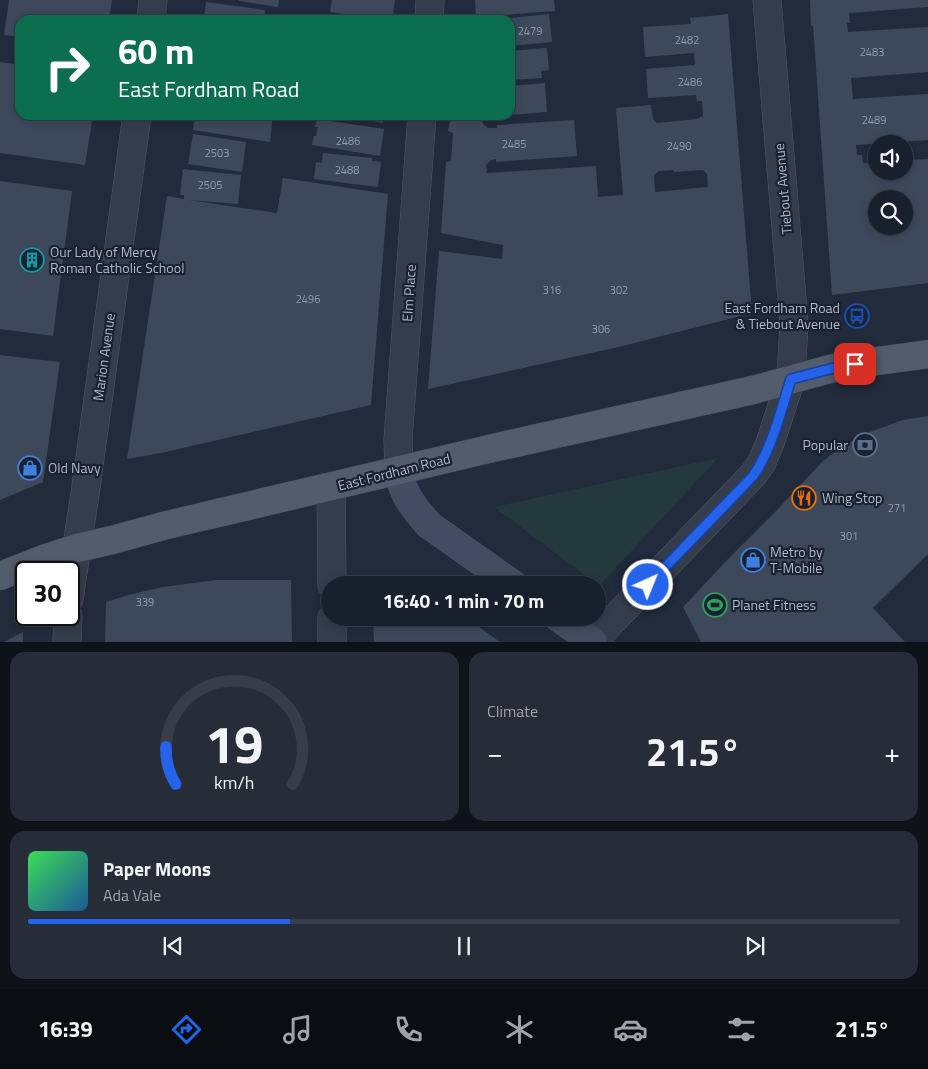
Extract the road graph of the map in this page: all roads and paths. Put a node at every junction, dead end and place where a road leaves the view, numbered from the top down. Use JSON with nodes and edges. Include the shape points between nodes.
{"nodes":[{"id":1,"x":153,"y":0,"type":"edge"},
{"id":2,"x":430,"y":0,"type":"edge"},
{"id":3,"x":767,"y":0,"type":"edge"},
{"id":4,"x":152,"y":15,"type":"edge"},
{"id":5,"x":429,"y":15,"type":"edge"},
{"id":6,"x":137,"y":120,"type":"edge"},
{"id":7,"x":422,"y":120,"type":"edge"},
{"id":8,"x":928,"y":354,"type":"edge"},
{"id":9,"x":791,"y":379,"type":"junction"},
{"id":10,"x":400,"y":470,"type":"junction"},
{"id":11,"x":331,"y":487,"type":"junction"},
{"id":12,"x":76,"y":548,"type":"junction"},
{"id":13,"x":74,"y":561,"type":"edge"},
{"id":14,"x":0,"y":576,"type":"edge"},
{"id":15,"x":332,"y":576,"type":"edge"},
{"id":16,"x":501,"y":576,"type":"edge"},
{"id":17,"x":68,"y":626,"type":"edge"},
{"id":18,"x":332,"y":626,"type":"edge"},
{"id":19,"x":571,"y":626,"type":"edge"},
{"id":20,"x":593,"y":641,"type":"edge"},
{"id":21,"x":67,"y":642,"type":"edge"},
{"id":22,"x":332,"y":642,"type":"edge"}],
"edges":[{"from":1,"to":4,"type":"street"},
{"from":2,"to":5,"type":"street"},
{"from":3,"to":9,"type":"street","name":"Tiebout Avenue","via":[[794,323]]},
{"from":6,"to":12,"type":"street","name":"Marion Avenue"},
{"from":7,"to":10,"type":"street","name":"Elm Place","via":[[398,440]]},
{"from":8,"to":9,"type":"main road","name":"East Fordham Road","via":[[855,364]]},
{"from":9,"to":10,"type":"main road","name":"East Fordham Road"},
{"from":9,"to":20,"type":"street","via":[[762,464],[753,476]]},
{"from":10,"to":11,"type":"main road","name":"East Fordham Road"},
{"from":10,"to":16,"type":"main road","via":[[408,498],[429,525]]},
{"from":11,"to":12,"type":"main road","name":"East Fordham Road"},
{"from":11,"to":15,"type":"street"},
{"from":12,"to":13,"type":"street","name":"Marion Avenue"},
{"from":12,"to":14,"type":"main road","name":"East Fordham Road"},
{"from":17,"to":21,"type":"street"},
{"from":18,"to":22,"type":"street"},
{"from":19,"to":20,"type":"main road"}]}
